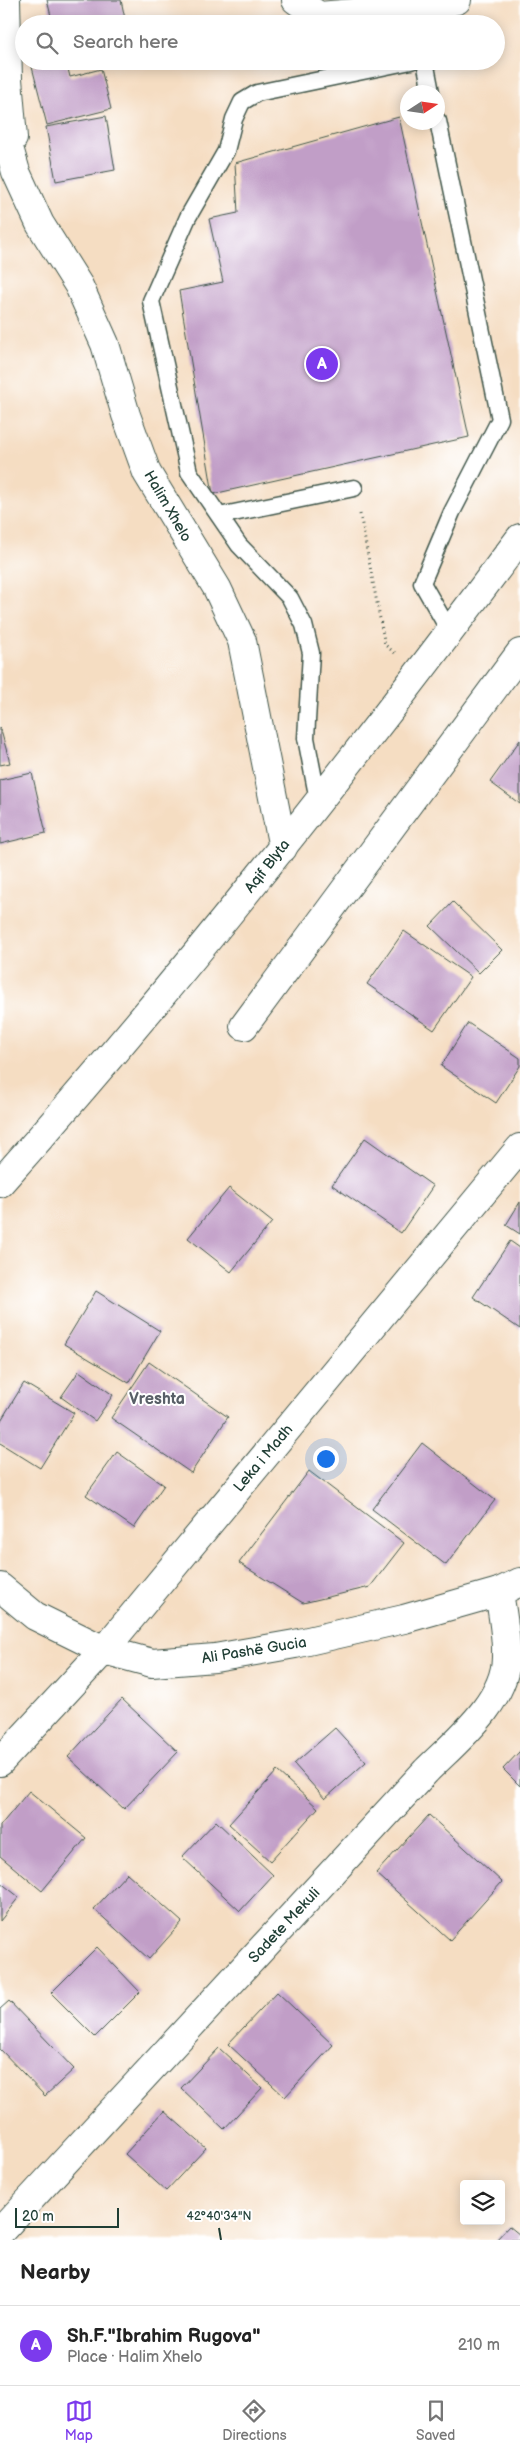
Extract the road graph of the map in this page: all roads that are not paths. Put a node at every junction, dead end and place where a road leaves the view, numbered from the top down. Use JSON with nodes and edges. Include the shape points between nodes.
{"nodes":[{"id":1,"x":6,"y":0,"type":"edge"},
{"id":2,"x":296,"y":0,"type":"edge"},
{"id":3,"x":457,"y":0,"type":"edge"},
{"id":4,"x":318,"y":15,"type":"edge"},
{"id":5,"x":331,"y":15,"type":"edge"},
{"id":6,"x":369,"y":70,"type":"edge"},
{"id":7,"x":427,"y":70,"type":"edge"},
{"id":8,"x":430,"y":85,"type":"edge"},
{"id":9,"x":0,"y":117,"type":"edge"},
{"id":10,"x":440,"y":130,"type":"edge"},
{"id":11,"x":16,"y":172,"type":"junction"},
{"id":12,"x":354,"y":488,"type":"road end"},
{"id":13,"x":219,"y":516,"type":"junction"},
{"id":14,"x":520,"y":538,"type":"edge"},
{"id":15,"x":450,"y":632,"type":"junction"},
{"id":16,"x":520,"y":653,"type":"edge"},
{"id":17,"x":318,"y":800,"type":"junction"},
{"id":18,"x":282,"y":848,"type":"junction"},
{"id":19,"x":244,"y":1026,"type":"dead end"},
{"id":20,"x":520,"y":1148,"type":"edge"},
{"id":21,"x":0,"y":1184,"type":"edge"},
{"id":22,"x":0,"y":1587,"type":"edge"},
{"id":23,"x":510,"y":1587,"type":"edge"},
{"id":24,"x":104,"y":1650,"type":"junction"},
{"id":25,"x":0,"y":1762,"type":"edge"},
{"id":26,"x":0,"y":2232,"type":"edge"}],
"edges":[{"from":1,"to":11,"type":"street","via":[[8,79]]},
{"from":2,"to":4,"type":"street"},
{"from":3,"to":5,"type":"street","via":[[426,7]]},
{"from":6,"to":13,"type":"lane","via":[[258,94],[242,102],[226,152],[188,217],[151,301],[189,472]]},
{"from":7,"to":8,"type":"lane"},
{"from":9,"to":11,"type":"street","name":"Halim Xhelo"},
{"from":10,"to":15,"type":"lane","via":[[500,419],[452,512],[422,583]]},
{"from":11,"to":18,"type":"street","name":"Halim Xhelo","via":[[40,224],[79,286],[105,344],[126,415],[148,473],[217,588],[242,641]]},
{"from":12,"to":13,"type":"lane"},
{"from":13,"to":17,"type":"lane","via":[[239,545],[290,598],[304,626],[310,653],[306,738]]},
{"from":14,"to":15,"type":"street","name":"Aqif Blyta"},
{"from":15,"to":17,"type":"street","name":"Aqif Blyta"},
{"from":16,"to":19,"type":"street"},
{"from":17,"to":18,"type":"street","name":"Aqif Blyta"},
{"from":18,"to":21,"type":"street","name":"Aqif Blyta","via":[[173,984]]},
{"from":20,"to":24,"type":"street","name":"Leka i Madh"},
{"from":22,"to":24,"type":"street","name":"Ali Pashë Gucia","via":[[35,1616]]},
{"from":23,"to":24,"type":"street","name":"Ali Pashë Gucia","via":[[394,1622],[215,1658],[152,1663]]},
{"from":23,"to":26,"type":"street","name":"Sadete Mekuli","via":[[507,1659],[498,1690],[482,1715],[426,1771]]},
{"from":24,"to":25,"type":"street","name":"Leka i Madh"}]}
